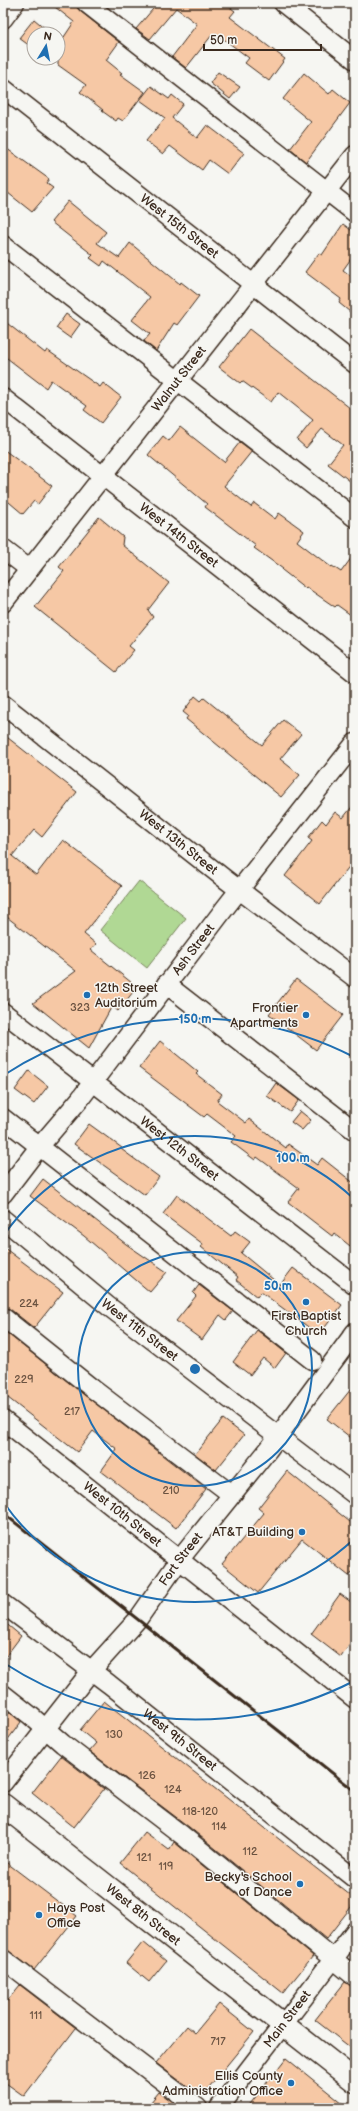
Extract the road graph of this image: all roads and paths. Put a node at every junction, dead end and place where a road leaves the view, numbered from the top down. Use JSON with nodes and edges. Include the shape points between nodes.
{"nodes":[{"id":1,"x":15,"y":3,"type":"edge"},
{"id":2,"x":86,"y":3,"type":"edge"},
{"id":3,"x":283,"y":3,"type":"edge"},
{"id":4,"x":3,"y":19,"type":"edge"},
{"id":5,"x":355,"y":60,"type":"edge"},
{"id":6,"x":3,"y":88,"type":"edge"},
{"id":7,"x":355,"y":155,"type":"edge"},
{"id":8,"x":327,"y":190,"type":"junction"},
{"id":9,"x":355,"y":212,"type":"edge"},
{"id":10,"x":3,"y":245,"type":"edge"},
{"id":11,"x":252,"y":284,"type":"junction"},
{"id":12,"x":355,"y":364,"type":"edge"},
{"id":13,"x":178,"y":380,"type":"junction"},
{"id":14,"x":3,"y":398,"type":"edge"},
{"id":15,"x":103,"y":475,"type":"junction"},
{"id":16,"x":355,"y":518,"type":"edge"},
{"id":17,"x":3,"y":549,"type":"edge"},
{"id":18,"x":29,"y":569,"type":"junction"},
{"id":19,"x":3,"y":603,"type":"edge"},
{"id":20,"x":355,"y":673,"type":"edge"},
{"id":21,"x":3,"y":704,"type":"edge"},
{"id":22,"x":355,"y":743,"type":"edge"},
{"id":23,"x":240,"y":889,"type":"junction"},
{"id":24,"x":355,"y":978,"type":"edge"},
{"id":25,"x":166,"y":984,"type":"junction"},
{"id":26,"x":3,"y":1012,"type":"edge"},
{"id":27,"x":93,"y":1082,"type":"junction"},
{"id":28,"x":3,"y":1118,"type":"edge"},
{"id":29,"x":355,"y":1131,"type":"edge"},
{"id":30,"x":39,"y":1147,"type":"junction"},
{"id":31,"x":3,"y":1194,"type":"edge"},
{"id":32,"x":3,"y":1219,"type":"edge"},
{"id":33,"x":355,"y":1285,"type":"edge"},
{"id":34,"x":3,"y":1317,"type":"edge"},
{"id":35,"x":355,"y":1332,"type":"edge"},
{"id":36,"x":312,"y":1360,"type":"dead end"},
{"id":37,"x":3,"y":1420,"type":"edge"},
{"id":38,"x":279,"y":1436,"type":"junction"},
{"id":39,"x":231,"y":1494,"type":"junction"},
{"id":40,"x":355,"y":1495,"type":"edge"},
{"id":41,"x":180,"y":1559,"type":"junction"},
{"id":42,"x":3,"y":1604,"type":"edge"},
{"id":43,"x":91,"y":1671,"type":"junction"},
{"id":44,"x":3,"y":1694,"type":"edge"},
{"id":45,"x":355,"y":1699,"type":"edge"},
{"id":46,"x":46,"y":1729,"type":"junction"},
{"id":47,"x":3,"y":1783,"type":"edge"},
{"id":48,"x":3,"y":1805,"type":"edge"},
{"id":49,"x":355,"y":1879,"type":"edge"},
{"id":50,"x":355,"y":1931,"type":"edge"},
{"id":51,"x":3,"y":1959,"type":"edge"},
{"id":52,"x":333,"y":1960,"type":"junction"},
{"id":53,"x":355,"y":1977,"type":"edge"},
{"id":54,"x":283,"y":2025,"type":"junction"},
{"id":55,"x":355,"y":2082,"type":"edge"},
{"id":56,"x":198,"y":2108,"type":"edge"},
{"id":57,"x":219,"y":2108,"type":"edge"}],
"edges":[{"from":1,"to":4,"type":"street"},
{"from":2,"to":8,"type":"street"},
{"from":3,"to":5,"type":"street"},
{"from":6,"to":11,"type":"street","name":"West 15th Street"},
{"from":7,"to":8,"type":"street","name":"Walnut Street"},
{"from":8,"to":9,"type":"street"},
{"from":8,"to":11,"type":"street","name":"Walnut Street"},
{"from":10,"to":13,"type":"street"},
{"from":11,"to":12,"type":"street","name":"West 15th Street"},
{"from":11,"to":13,"type":"street","name":"Walnut Street"},
{"from":13,"to":15,"type":"street","name":"Walnut Street"},
{"from":13,"to":16,"type":"street"},
{"from":14,"to":15,"type":"street","name":"West 14th Street"},
{"from":15,"to":18,"type":"street","name":"Walnut Street"},
{"from":15,"to":20,"type":"street","name":"West 14th Street"},
{"from":17,"to":18,"type":"street"},
{"from":18,"to":19,"type":"street","name":"Walnut Street"},
{"from":21,"to":23,"type":"street","name":"West 13th Street"},
{"from":22,"to":23,"type":"street","name":"Ash Street"},
{"from":23,"to":24,"type":"street","name":"West 13th Street"},
{"from":23,"to":25,"type":"street","name":"Ash Street"},
{"from":25,"to":27,"type":"street","name":"Ash Street"},
{"from":25,"to":29,"type":"street"},
{"from":26,"to":27,"type":"street","name":"West 12th Street"},
{"from":27,"to":30,"type":"street","name":"Ash Street"},
{"from":27,"to":33,"type":"street","name":"West 12th Street"},
{"from":28,"to":30,"type":"street"},
{"from":30,"to":31,"type":"street","name":"Ash Street"},
{"from":30,"to":36,"type":"street"},
{"from":32,"to":38,"type":"street","name":"West 11th Street","via":[[108,1306]]},
{"from":34,"to":39,"type":"street"},
{"from":35,"to":38,"type":"street","name":"Fort Street"},
{"from":37,"to":41,"type":"street","name":"West 10th Street"},
{"from":38,"to":39,"type":"street","name":"Fort Street"},
{"from":38,"to":40,"type":"street","name":"West 11th Street"},
{"from":39,"to":41,"type":"street","name":"Fort Street"},
{"from":41,"to":43,"type":"street","name":"Fort Street","via":[[138,1619]]},
{"from":41,"to":45,"type":"street","name":"West 10th Street"},
{"from":42,"to":43,"type":"street","name":"West 9th Street"},
{"from":43,"to":46,"type":"street","name":"Fort Street"},
{"from":43,"to":49,"type":"street","name":"West 9th Street"},
{"from":44,"to":46,"type":"street"},
{"from":46,"to":47,"type":"street","name":"Fort Street"},
{"from":46,"to":52,"type":"street","via":[[182,1835]]},
{"from":48,"to":54,"type":"main road","name":"West 8th Street"},
{"from":50,"to":52,"type":"street","name":"Main Street"},
{"from":51,"to":56,"type":"street"},
{"from":52,"to":53,"type":"street"},
{"from":52,"to":54,"type":"street","name":"Main Street"},
{"from":54,"to":55,"type":"main road","name":"West 8th Street"},
{"from":54,"to":57,"type":"street","name":"Main Street"}]}
